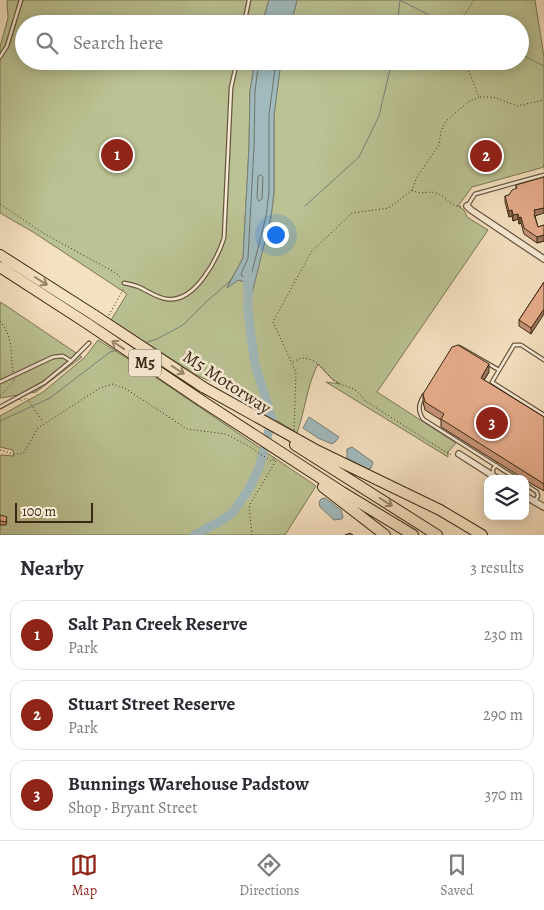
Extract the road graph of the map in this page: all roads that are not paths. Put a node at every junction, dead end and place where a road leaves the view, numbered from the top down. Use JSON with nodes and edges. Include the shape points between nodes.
{"nodes":[{"id":1,"x":22,"y":0,"type":"edge"},
{"id":2,"x":249,"y":0,"type":"edge"},
{"id":3,"x":17,"y":15,"type":"edge"},
{"id":4,"x":246,"y":15,"type":"edge"},
{"id":5,"x":15,"y":21,"type":"edge"},
{"id":6,"x":0,"y":58,"type":"edge"},
{"id":7,"x":235,"y":70,"type":"edge"},
{"id":8,"x":544,"y":175,"type":"edge"},
{"id":9,"x":467,"y":206,"type":"joint"},
{"id":10,"x":0,"y":255,"type":"edge"},
{"id":11,"x":543,"y":258,"type":"edge"},
{"id":12,"x":0,"y":267,"type":"edge"},
{"id":13,"x":124,"y":283,"type":"road end"},
{"id":14,"x":89,"y":344,"type":"dead end"},
{"id":15,"x":456,"y":347,"type":"edge"},
{"id":16,"x":544,"y":360,"type":"edge"},
{"id":17,"x":71,"y":361,"type":"junction"},
{"id":18,"x":499,"y":370,"type":"junction"},
{"id":19,"x":0,"y":382,"type":"edge"},
{"id":20,"x":425,"y":393,"type":"edge"},
{"id":21,"x":0,"y":407,"type":"edge"},
{"id":22,"x":544,"y":415,"type":"edge"},
{"id":23,"x":316,"y":454,"type":"junction"},
{"id":24,"x":459,"y":454,"type":"dead end"},
{"id":25,"x":496,"y":466,"type":"junction"},
{"id":26,"x":305,"y":471,"type":"junction"},
{"id":27,"x":493,"y":475,"type":"edge"},
{"id":28,"x":495,"y":475,"type":"edge"},
{"id":29,"x":511,"y":475,"type":"edge"},
{"id":30,"x":529,"y":487,"type":"edge"},
{"id":31,"x":529,"y":498,"type":"edge"},
{"id":32,"x":535,"y":501,"type":"junction"},
{"id":33,"x":544,"y":507,"type":"edge"},
{"id":34,"x":385,"y":535,"type":"edge"},
{"id":35,"x":413,"y":535,"type":"edge"},
{"id":36,"x":437,"y":535,"type":"edge"},
{"id":37,"x":482,"y":535,"type":"edge"}],
"edges":[{"from":1,"to":3,"type":"lane"},
{"from":2,"to":4,"type":"lane"},
{"from":5,"to":6,"type":"lane"},
{"from":7,"to":13,"type":"lane","via":[[231,88],[224,238],[218,254],[192,291],[181,297],[168,299]]},
{"from":8,"to":9,"type":"lane","via":[[475,194]]},
{"from":9,"to":11,"type":"street"},
{"from":10,"to":23,"type":"highway","name":"M5 Motorway","number":"M5","one_way":true,"bridge":true,"via":[[204,387]]},
{"from":26,"to":12,"type":"highway","name":"M5 Motorway","number":"M5","one_way":true,"bridge":true},
{"from":14,"to":17,"type":"lane"},
{"from":15,"to":18,"type":"lane","via":[[464,348]]},
{"from":16,"to":18,"type":"lane","via":[[521,345],[514,345]]},
{"from":17,"to":19,"type":"lane","via":[[63,356],[53,357]]},
{"from":17,"to":21,"type":"lane","via":[[44,383]]},
{"from":18,"to":22,"type":"lane","via":[[492,382]]},
{"from":20,"to":25,"type":"lane","via":[[418,408],[422,419]]},
{"from":23,"to":36,"type":"highway","one_way":true},
{"from":23,"to":37,"type":"highway","via":[[440,510]]},
{"from":24,"to":27,"type":"street"},
{"from":25,"to":28,"type":"lane","via":[[493,469]]},
{"from":25,"to":29,"type":"lane"},
{"from":26,"to":34,"type":"highway","number":"M5"},
{"from":26,"to":35,"type":"highway","name":"M5 Motorway","number":"M5"},
{"from":30,"to":32,"type":"lane","via":[[537,492]]},
{"from":31,"to":32,"type":"street"},
{"from":32,"to":33,"type":"street"}]}
